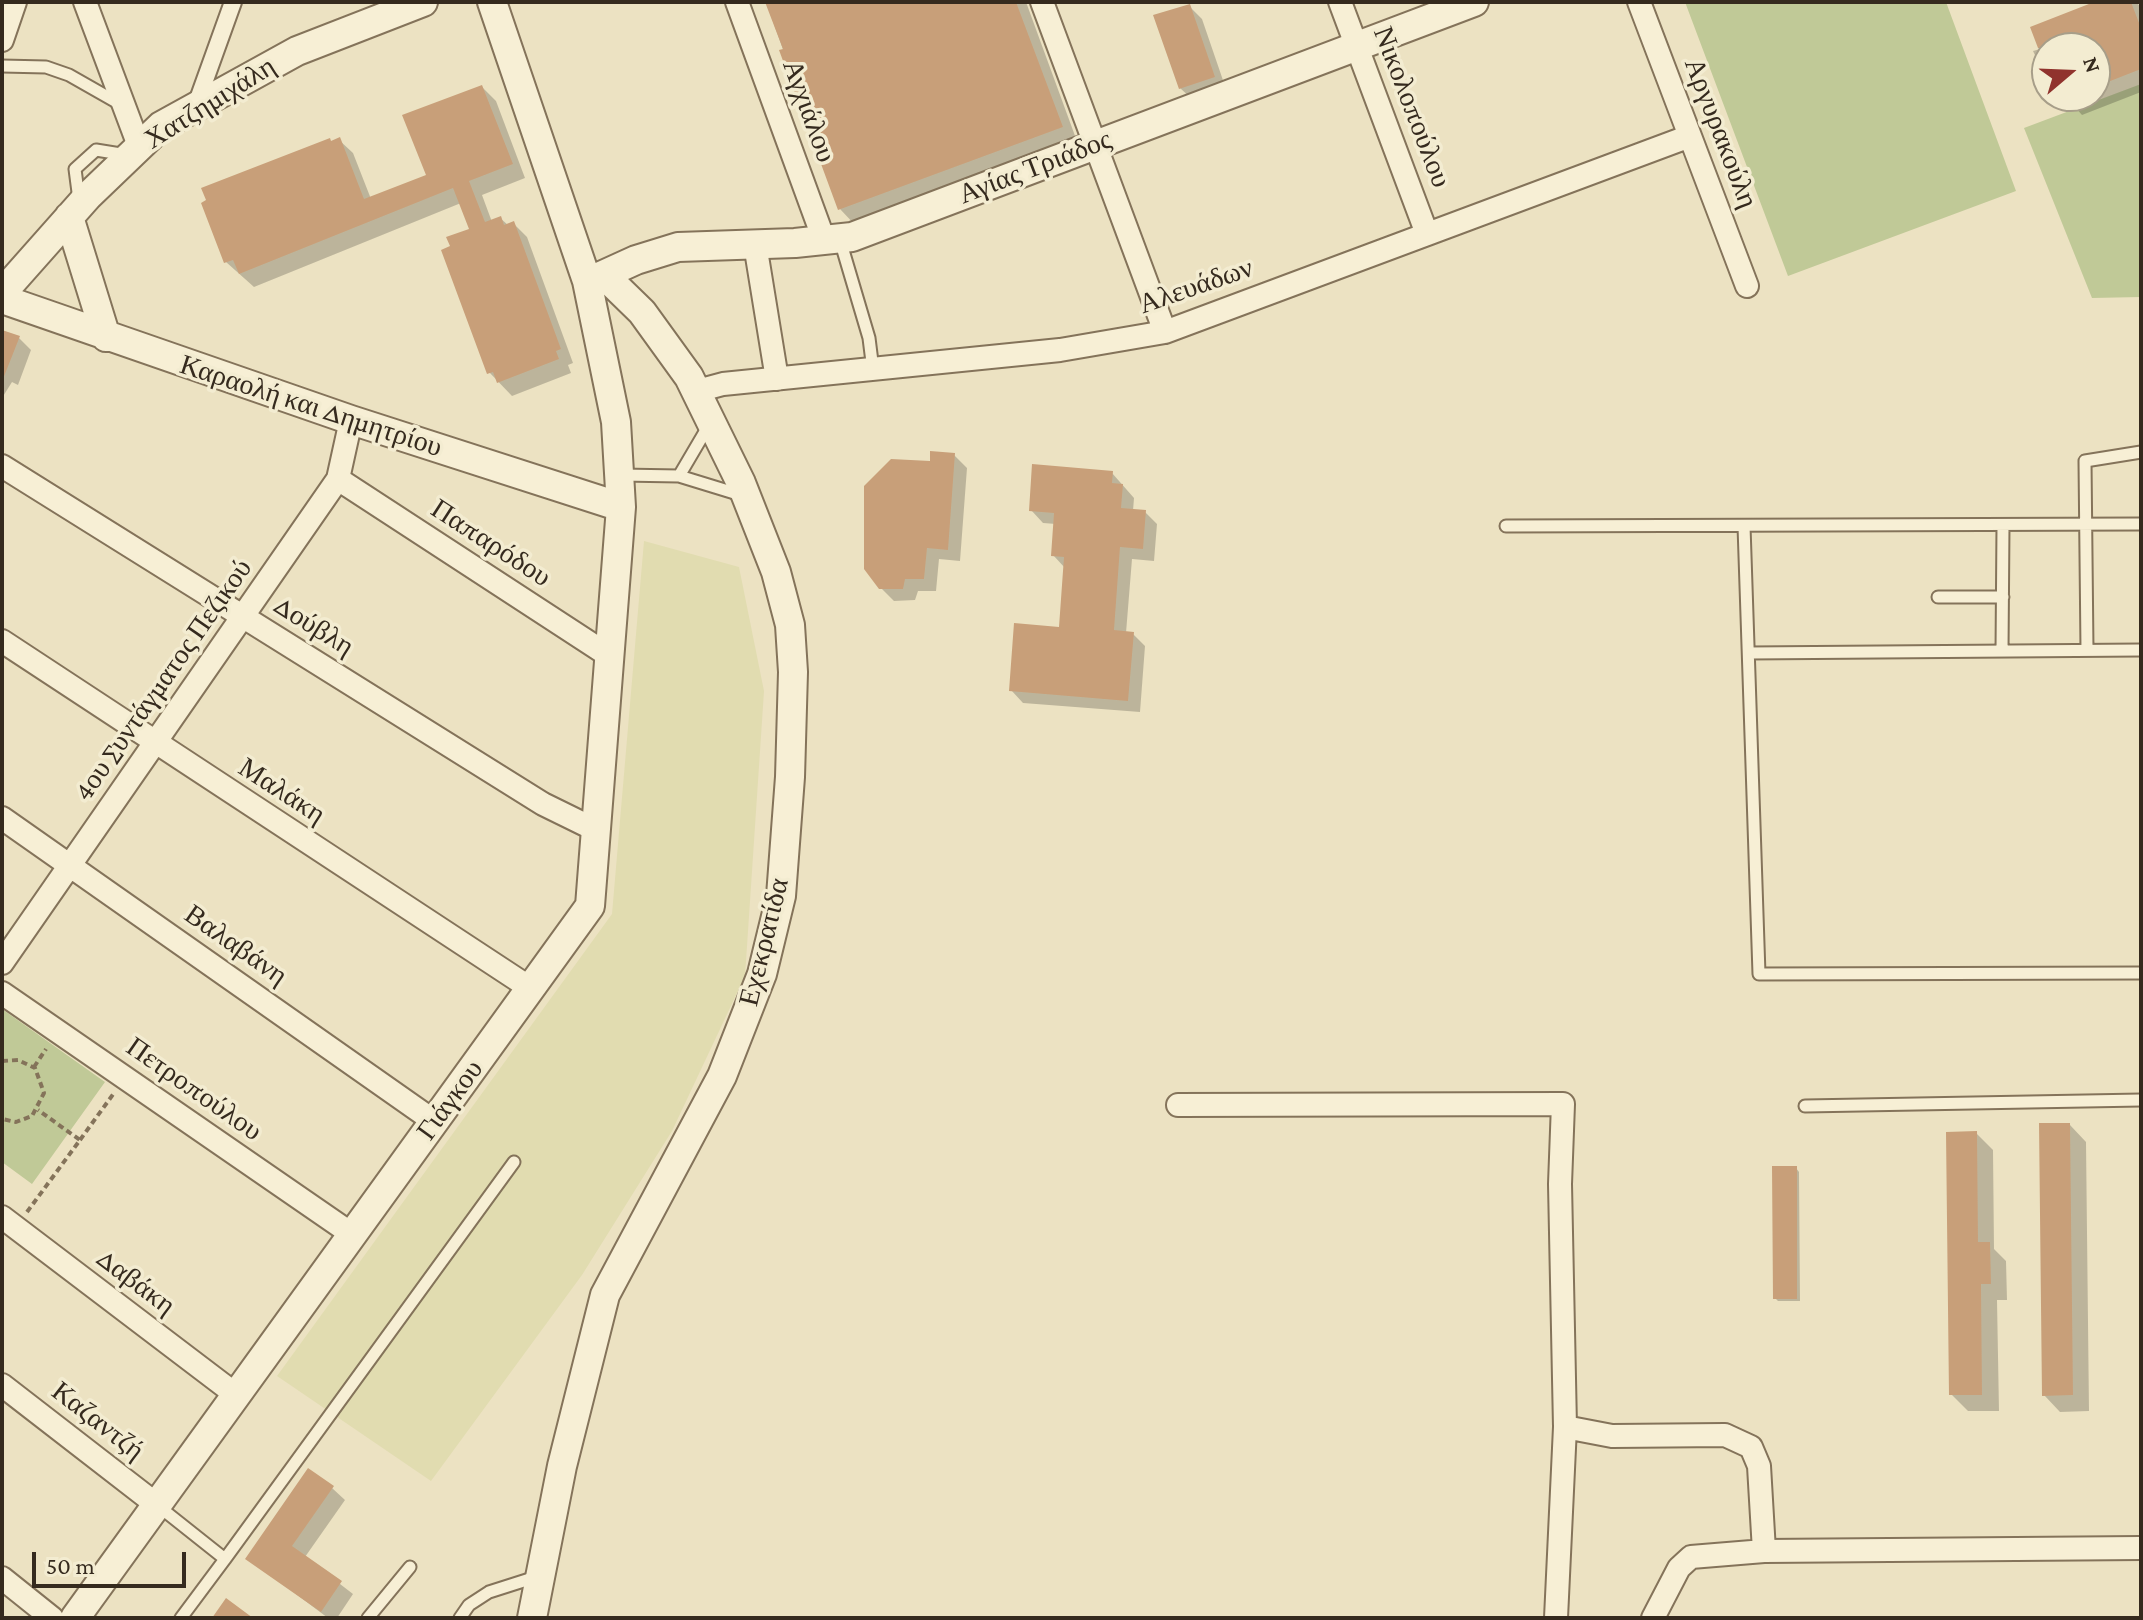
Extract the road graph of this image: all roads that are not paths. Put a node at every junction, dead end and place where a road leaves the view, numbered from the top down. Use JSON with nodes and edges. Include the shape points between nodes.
{"nodes":[{"id":1,"x":15,"y":2,"type":"edge"},
{"id":2,"x":85,"y":2,"type":"edge"},
{"id":3,"x":233,"y":2,"type":"edge"},
{"id":4,"x":423,"y":2,"type":"edge"},
{"id":5,"x":492,"y":2,"type":"edge"},
{"id":6,"x":737,"y":2,"type":"edge"},
{"id":7,"x":1042,"y":2,"type":"edge"},
{"id":8,"x":1340,"y":2,"type":"edge"},
{"id":9,"x":1474,"y":2,"type":"edge"},
{"id":10,"x":1639,"y":2,"type":"edge"},
{"id":11,"x":2,"y":40,"type":"edge"},
{"id":12,"x":1357,"y":46,"type":"junction"},
{"id":13,"x":2,"y":66,"type":"edge"},
{"id":14,"x":123,"y":106,"type":"junction"},
{"id":15,"x":195,"y":106,"type":"junction"},
{"id":16,"x":1690,"y":136,"type":"junction"},
{"id":17,"x":1095,"y":144,"type":"junction"},
{"id":18,"x":133,"y":151,"type":"junction"},
{"id":19,"x":74,"y":211,"type":"junction"},
{"id":20,"x":1427,"y":234,"type":"junction"},
{"id":21,"x":832,"y":240,"type":"junction"},
{"id":22,"x":755,"y":244,"type":"junction"},
{"id":23,"x":596,"y":278,"type":"junction"},
{"id":24,"x":1747,"y":286,"type":"dead end"},
{"id":25,"x":2,"y":296,"type":"edge"},
{"id":26,"x":1165,"y":332,"type":"junction"},
{"id":27,"x":106,"y":337,"type":"junction"},
{"id":28,"x":873,"y":370,"type":"junction"},
{"id":29,"x":777,"y":379,"type":"junction"},
{"id":30,"x":697,"y":391,"type":"junction"},
{"id":31,"x":351,"y":420,"type":"junction"},
{"id":32,"x":712,"y":421,"type":"junction"},
{"id":33,"x":2141,"y":452,"type":"edge"},
{"id":34,"x":2,"y":466,"type":"edge"},
{"id":35,"x":620,"y":475,"type":"junction"},
{"id":36,"x":679,"y":476,"type":"junction"},
{"id":37,"x":338,"y":479,"type":"junction"},
{"id":38,"x":747,"y":497,"type":"junction"},
{"id":39,"x":621,"y":507,"type":"junction"},
{"id":40,"x":2141,"y":524,"type":"edge"},
{"id":41,"x":1506,"y":526,"type":"dead end"},
{"id":42,"x":1744,"y":526,"type":"junction"},
{"id":43,"x":2003,"y":526,"type":"junction"},
{"id":44,"x":2086,"y":526,"type":"junction"},
{"id":45,"x":1938,"y":597,"type":"dead end"},
{"id":46,"x":2003,"y":597,"type":"junction"},
{"id":47,"x":244,"y":617,"type":"junction"},
{"id":48,"x":2,"y":641,"type":"edge"},
{"id":49,"x":2087,"y":650,"type":"junction"},
{"id":50,"x":2141,"y":650,"type":"edge"},
{"id":51,"x":2002,"y":651,"type":"junction"},
{"id":52,"x":1749,"y":653,"type":"junction"},
{"id":53,"x":611,"y":657,"type":"junction"},
{"id":54,"x":156,"y":745,"type":"junction"},
{"id":55,"x":2,"y":818,"type":"edge"},
{"id":56,"x":598,"y":831,"type":"junction"},
{"id":57,"x":70,"y":865,"type":"junction"},
{"id":58,"x":2,"y":963,"type":"edge"},
{"id":59,"x":2141,"y":973,"type":"edge"},
{"id":60,"x":530,"y":988,"type":"junction"},
{"id":61,"x":2,"y":993,"type":"edge"},
{"id":62,"x":2141,"y":1100,"type":"edge"},
{"id":63,"x":1178,"y":1105,"type":"dead end"},
{"id":64,"x":1805,"y":1106,"type":"dead end"},
{"id":65,"x":435,"y":1122,"type":"junction"},
{"id":66,"x":514,"y":1162,"type":"dead end"},
{"id":67,"x":9,"y":1222,"type":"edge"},
{"id":68,"x":353,"y":1235,"type":"junction"},
{"id":69,"x":2,"y":1385,"type":"edge"},
{"id":70,"x":235,"y":1394,"type":"junction"},
{"id":71,"x":1565,"y":1427,"type":"junction"},
{"id":72,"x":157,"y":1505,"type":"junction"},
{"id":73,"x":2141,"y":1548,"type":"edge"},
{"id":74,"x":1764,"y":1551,"type":"junction"},
{"id":75,"x":225,"y":1559,"type":"junction"},
{"id":76,"x":410,"y":1567,"type":"dead end"},
{"id":77,"x":541,"y":1576,"type":"junction"},
{"id":78,"x":2,"y":1578,"type":"edge"},
{"id":79,"x":52,"y":1618,"type":"edge"},
{"id":80,"x":75,"y":1618,"type":"edge"},
{"id":81,"x":181,"y":1618,"type":"edge"},
{"id":82,"x":368,"y":1618,"type":"edge"},
{"id":83,"x":460,"y":1618,"type":"edge"},
{"id":84,"x":532,"y":1618,"type":"edge"},
{"id":85,"x":1556,"y":1618,"type":"edge"},
{"id":86,"x":1653,"y":1618,"type":"edge"}],
"edges":[{"from":1,"to":11,"type":"street"},
{"from":2,"to":14,"type":"street"},
{"from":3,"to":15,"type":"street"},
{"from":4,"to":15,"type":"street","name":"Χατζημιχάλη","via":[[312,44]]},
{"from":5,"to":23,"type":"street","name":"Γιάγκου"},
{"from":6,"to":21,"type":"street","name":"Αγχιάλου"},
{"from":7,"to":17,"type":"street"},
{"from":8,"to":12,"type":"street","name":"Νικολοπούλου"},
{"from":9,"to":12,"type":"street","name":"Αγίας Τριάδος"},
{"from":10,"to":16,"type":"street","name":"Αργυρακούλη"},
{"from":12,"to":17,"type":"street","name":"Αγίας Τριάδος"},
{"from":12,"to":20,"type":"street","name":"Νικολοπούλου"},
{"from":13,"to":14,"type":"lane","via":[[46,67]]},
{"from":14,"to":18,"type":"street"},
{"from":15,"to":18,"type":"street","name":"Χατζημιχάλη"},
{"from":16,"to":20,"type":"street","name":"Αλευάδων"},
{"from":16,"to":24,"type":"street","name":"Αργυρακούλη"},
{"from":17,"to":21,"type":"street","name":"Αγίας Τριάδος"},
{"from":17,"to":26,"type":"street"},
{"from":18,"to":19,"type":"street","name":"Χατζημιχάλη"},
{"from":19,"to":25,"type":"street","name":"Χατζημιχάλη"},
{"from":19,"to":27,"type":"street"},
{"from":20,"to":26,"type":"street","name":"Αλευάδων"},
{"from":21,"to":22,"type":"street","name":"Αγίας Τριάδος"},
{"from":21,"to":28,"type":"lane","via":[[869,338]]},
{"from":22,"to":23,"type":"street","name":"Αγίας Τριάδος","via":[[678,247]]},
{"from":22,"to":29,"type":"street"},
{"from":23,"to":30,"type":"street","name":"Εχεκρατίδα","via":[[642,312]]},
{"from":23,"to":35,"type":"street","name":"Γιάγκου"},
{"from":25,"to":27,"type":"street","name":"Καραολή και Δημητρίου"},
{"from":26,"to":28,"type":"street","name":"Αλευάδων","via":[[1060,350]]},
{"from":27,"to":31,"type":"street","name":"Καραολή και Δημητρίου"},
{"from":28,"to":29,"type":"street","name":"Αλευάδων"},
{"from":29,"to":30,"type":"street","name":"Αλευάδων"},
{"from":30,"to":32,"type":"street","name":"Εχεκρατίδα"},
{"from":31,"to":37,"type":"street","name":"4ου Συντάγματος Πεζικού"},
{"from":31,"to":39,"type":"street","name":"Καραολή και Δημητρίου"},
{"from":32,"to":36,"type":"lane"},
{"from":32,"to":38,"type":"street","name":"Εχεκρατίδα"},
{"from":33,"to":44,"type":"lane","via":[[2085,461]]},
{"from":34,"to":47,"type":"street","name":"Δούβλη"},
{"from":35,"to":36,"type":"lane"},
{"from":35,"to":39,"type":"street","name":"Γιάγκου"},
{"from":36,"to":38,"type":"lane"},
{"from":37,"to":47,"type":"street","name":"4ου Συντάγματος Πεζικού"},
{"from":37,"to":53,"type":"street","name":"Παπαρόδου"},
{"from":38,"to":77,"type":"street","name":"Εχεκρατίδα","via":[[790,625],[792,716],[781,896],[762,974],[722,1076],[605,1295]]},
{"from":39,"to":53,"type":"street","name":"Γιάγκου"},
{"from":40,"to":44,"type":"lane"},
{"from":41,"to":42,"type":"lane"},
{"from":42,"to":43,"type":"lane"},
{"from":42,"to":52,"type":"lane"},
{"from":43,"to":44,"type":"lane"},
{"from":43,"to":46,"type":"lane"},
{"from":44,"to":49,"type":"lane"},
{"from":45,"to":46,"type":"lane"},
{"from":46,"to":51,"type":"lane"},
{"from":47,"to":54,"type":"street","name":"4ου Συντάγματος Πεζικού"},
{"from":47,"to":56,"type":"street","name":"Δούβλη","via":[[543,804]]},
{"from":48,"to":54,"type":"street","name":"Μαλάκη"},
{"from":49,"to":50,"type":"lane"},
{"from":49,"to":51,"type":"lane"},
{"from":51,"to":52,"type":"lane"},
{"from":52,"to":59,"type":"lane","via":[[1759,974]]},
{"from":53,"to":56,"type":"street","name":"Γιάγκου"},
{"from":54,"to":57,"type":"street","name":"4ου Συντάγματος Πεζικού"},
{"from":54,"to":60,"type":"street","name":"Μαλάκη"},
{"from":55,"to":57,"type":"street","name":"Βαλαβάνη"},
{"from":56,"to":60,"type":"street","name":"Γιάγκου","via":[[590,906]]},
{"from":57,"to":58,"type":"street","name":"4ου Συντάγματος Πεζικού"},
{"from":57,"to":65,"type":"street","name":"Βαλαβάνη"},
{"from":60,"to":65,"type":"street","name":"Γιάγκου"},
{"from":61,"to":68,"type":"street","name":"Πετροπούλου"},
{"from":62,"to":64,"type":"lane"},
{"from":63,"to":71,"type":"street","via":[[1563,1104]]},
{"from":65,"to":68,"type":"street","name":"Γιάγκου"},
{"from":66,"to":75,"type":"lane"},
{"from":67,"to":70,"type":"street","name":"Δαβάκη"},
{"from":68,"to":70,"type":"street","name":"Γιάγκου"},
{"from":69,"to":72,"type":"street","name":"Καζαντζή"},
{"from":70,"to":72,"type":"street","name":"Γιάγκου"},
{"from":71,"to":74,"type":"street","via":[[1612,1436],[1725,1435],[1751,1447],[1759,1466]]},
{"from":71,"to":85,"type":"street"},
{"from":72,"to":75,"type":"lane"},
{"from":72,"to":80,"type":"street","name":"Γιάγκου"},
{"from":73,"to":74,"type":"street"},
{"from":74,"to":86,"type":"street","via":[[1691,1557],[1679,1568]]},
{"from":75,"to":81,"type":"lane"},
{"from":76,"to":82,"type":"lane"},
{"from":77,"to":83,"type":"lane","via":[[489,1592]]},
{"from":77,"to":84,"type":"street","name":"Εχεκρατίδα"},
{"from":78,"to":79,"type":"street"}]}
